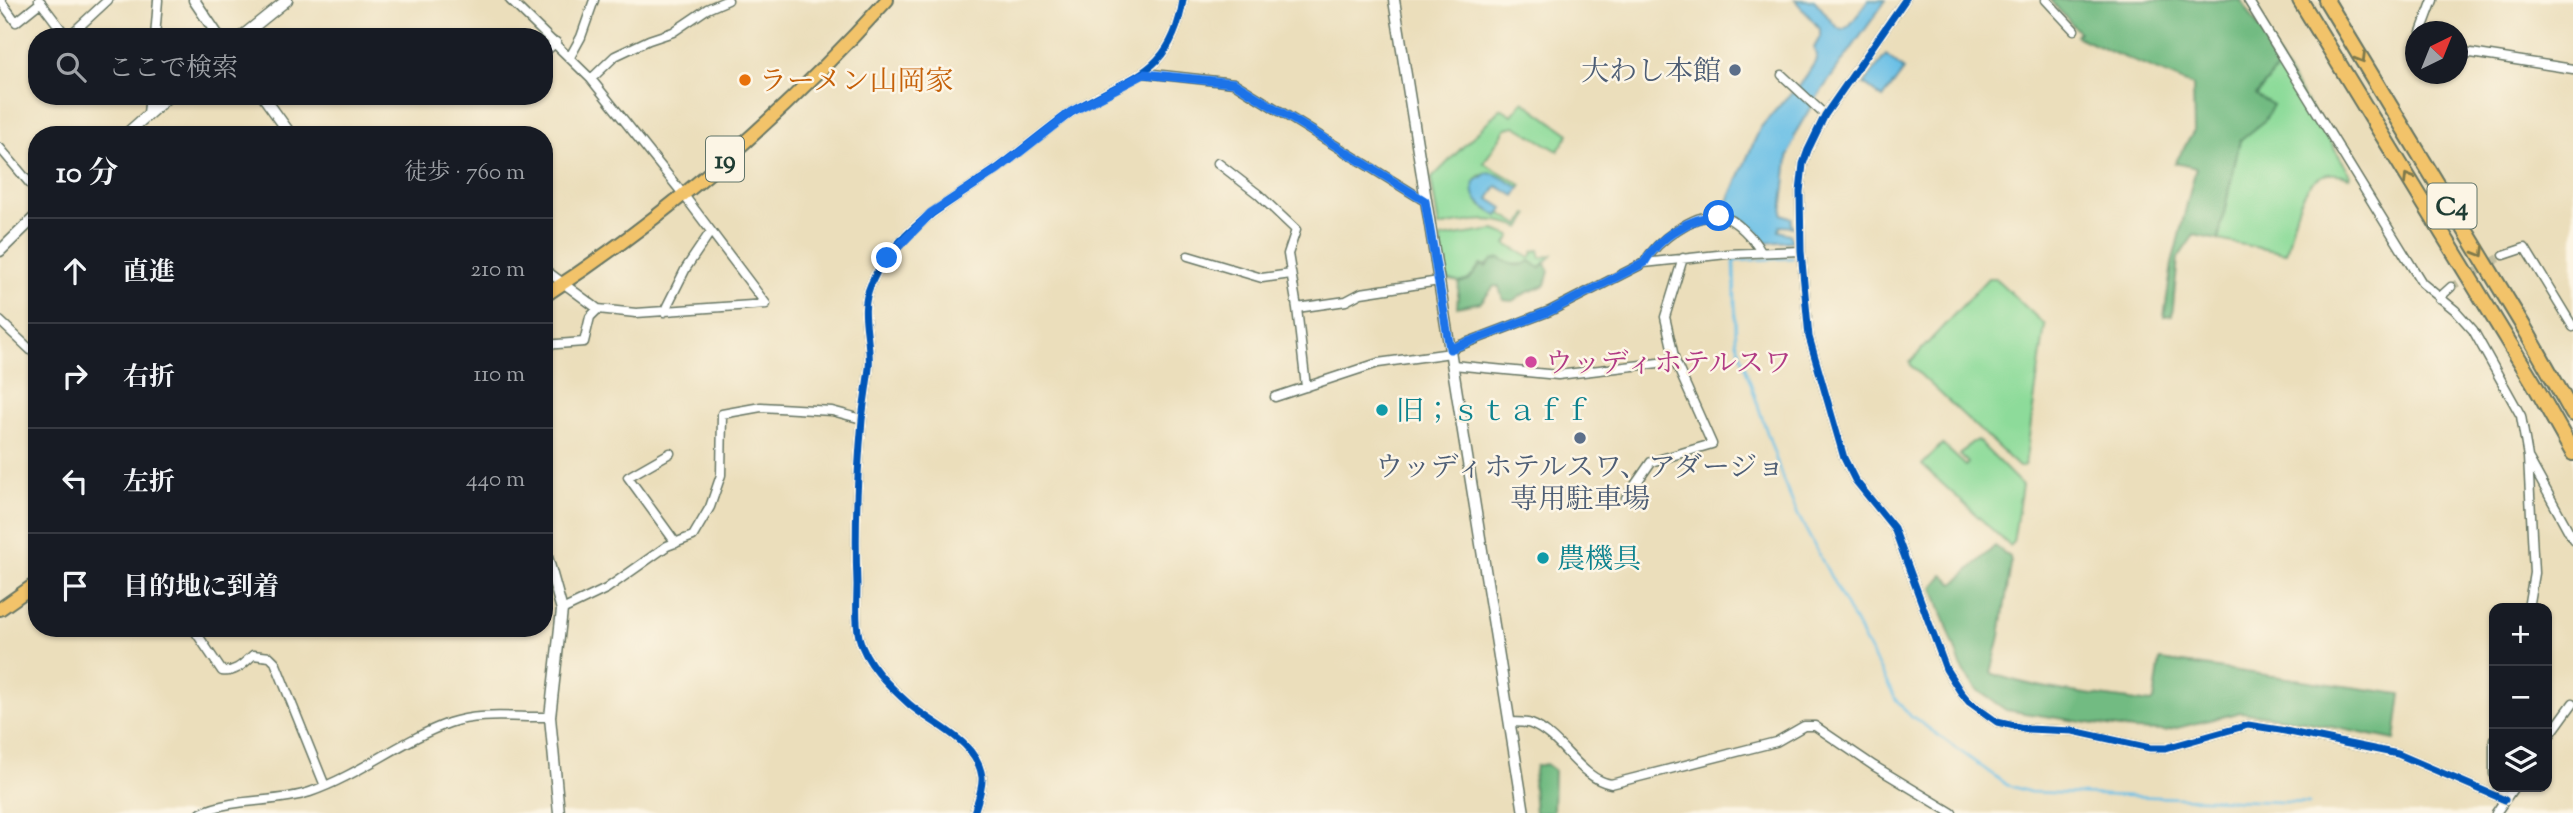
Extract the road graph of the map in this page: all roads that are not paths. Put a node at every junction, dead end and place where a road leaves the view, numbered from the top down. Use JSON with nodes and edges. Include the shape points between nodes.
{"nodes":[{"id":1,"x":0,"y":0,"type":"edge"},
{"id":2,"x":107,"y":0,"type":"edge"},
{"id":3,"x":158,"y":0,"type":"edge"},
{"id":4,"x":194,"y":0,"type":"edge"},
{"id":5,"x":287,"y":0,"type":"edge"},
{"id":6,"x":510,"y":0,"type":"edge"},
{"id":7,"x":594,"y":0,"type":"edge"},
{"id":8,"x":728,"y":0,"type":"edge"},
{"id":9,"x":887,"y":0,"type":"edge"},
{"id":10,"x":1183,"y":0,"type":"edge"},
{"id":11,"x":1394,"y":0,"type":"edge"},
{"id":12,"x":1905,"y":0,"type":"edge"},
{"id":13,"x":2046,"y":0,"type":"edge"},
{"id":14,"x":2248,"y":0,"type":"edge"},
{"id":15,"x":2300,"y":0,"type":"edge"},
{"id":16,"x":2326,"y":0,"type":"edge"},
{"id":17,"x":2433,"y":0,"type":"edge"},
{"id":18,"x":40,"y":1,"type":"edge"},
{"id":19,"x":2425,"y":21,"type":"edge"},
{"id":20,"x":60,"y":28,"type":"edge"},
{"id":21,"x":77,"y":28,"type":"edge"},
{"id":22,"x":156,"y":28,"type":"edge"},
{"id":23,"x":213,"y":28,"type":"edge"},
{"id":24,"x":252,"y":28,"type":"edge"},
{"id":25,"x":540,"y":28,"type":"edge"},
{"id":26,"x":2074,"y":30,"type":"dead end"},
{"id":27,"x":553,"y":40,"type":"edge"},
{"id":28,"x":556,"y":43,"type":"junction"},
{"id":29,"x":553,"y":46,"type":"edge"},
{"id":30,"x":2468,"y":53,"type":"edge"},
{"id":31,"x":570,"y":57,"type":"junction"},
{"id":32,"x":2573,"y":69,"type":"edge"},
{"id":33,"x":1144,"y":74,"type":"junction"},
{"id":34,"x":1782,"y":75,"type":"dead end"},
{"id":35,"x":591,"y":79,"type":"junction"},
{"id":36,"x":149,"y":105,"type":"edge"},
{"id":37,"x":158,"y":105,"type":"edge"},
{"id":38,"x":269,"y":105,"type":"edge"},
{"id":39,"x":1822,"y":111,"type":"junction"},
{"id":40,"x":148,"y":113,"type":"junction"},
{"id":41,"x":134,"y":126,"type":"edge"},
{"id":42,"x":285,"y":126,"type":"edge"},
{"id":43,"x":0,"y":148,"type":"edge"},
{"id":44,"x":1218,"y":163,"type":"dead end"},
{"id":45,"x":28,"y":181,"type":"edge"},
{"id":46,"x":683,"y":194,"type":"junction"},
{"id":47,"x":1425,"y":201,"type":"junction"},
{"id":48,"x":28,"y":224,"type":"edge"},
{"id":49,"x":711,"y":231,"type":"junction"},
{"id":50,"x":0,"y":251,"type":"edge"},
{"id":51,"x":1801,"y":251,"type":"junction"},
{"id":52,"x":1761,"y":252,"type":"junction"},
{"id":53,"x":2504,"y":255,"type":"tunnel mouth"},
{"id":54,"x":1188,"y":256,"type":"dead end"},
{"id":55,"x":1683,"y":258,"type":"junction"},
{"id":56,"x":1644,"y":263,"type":"junction"},
{"id":57,"x":1291,"y":274,"type":"junction"},
{"id":58,"x":553,"y":276,"type":"edge"},
{"id":59,"x":1439,"y":281,"type":"junction"},
{"id":60,"x":564,"y":284,"type":"junction"},
{"id":61,"x":2451,"y":287,"type":"tunnel mouth"},
{"id":62,"x":553,"y":291,"type":"edge"},
{"id":63,"x":2439,"y":298,"type":"junction"},
{"id":64,"x":1297,"y":308,"type":"junction"},
{"id":65,"x":598,"y":309,"type":"junction"},
{"id":66,"x":664,"y":312,"type":"junction"},
{"id":67,"x":0,"y":321,"type":"edge"},
{"id":68,"x":2573,"y":327,"type":"edge"},
{"id":69,"x":553,"y":344,"type":"edge"},
{"id":70,"x":28,"y":347,"type":"edge"},
{"id":71,"x":1450,"y":351,"type":"junction"},
{"id":72,"x":1675,"y":361,"type":"junction"},
{"id":73,"x":1453,"y":365,"type":"junction"},
{"id":74,"x":1306,"y":387,"type":"junction"},
{"id":75,"x":1275,"y":397,"type":"dead end"},
{"id":76,"x":2573,"y":414,"type":"edge"},
{"id":77,"x":862,"y":419,"type":"junction"},
{"id":78,"x":670,"y":453,"type":"dead end"},
{"id":79,"x":2573,"y":453,"type":"edge"},
{"id":80,"x":2528,"y":457,"type":"junction"},
{"id":81,"x":1626,"y":498,"type":"dead end"},
{"id":82,"x":2573,"y":539,"type":"edge"},
{"id":83,"x":676,"y":543,"type":"junction"},
{"id":84,"x":553,"y":578,"type":"edge"},
{"id":85,"x":28,"y":589,"type":"edge"},
{"id":86,"x":2529,"y":603,"type":"edge"},
{"id":87,"x":0,"y":609,"type":"edge"},
{"id":88,"x":562,"y":610,"type":"junction"},
{"id":89,"x":199,"y":637,"type":"edge"},
{"id":90,"x":2573,"y":703,"type":"edge"},
{"id":91,"x":550,"y":718,"type":"junction"},
{"id":92,"x":1509,"y":722,"type":"junction"},
{"id":93,"x":2552,"y":732,"type":"edge"},
{"id":94,"x":325,"y":786,"type":"junction"},
{"id":95,"x":2501,"y":792,"type":"edge"},
{"id":96,"x":2511,"y":792,"type":"edge"},
{"id":97,"x":2505,"y":800,"type":"junction"},
{"id":98,"x":201,"y":813,"type":"edge"},
{"id":99,"x":559,"y":813,"type":"edge"},
{"id":100,"x":974,"y":813,"type":"edge"},
{"id":101,"x":1524,"y":813,"type":"edge"},
{"id":102,"x":1952,"y":813,"type":"edge"},
{"id":103,"x":2496,"y":813,"type":"edge"}],
"edges":[{"from":1,"to":18,"type":"street","via":[[16,22]]},
{"from":2,"to":21,"type":"street"},
{"from":3,"to":22,"type":"street"},
{"from":4,"to":23,"type":"street"},
{"from":5,"to":24,"type":"street"},
{"from":6,"to":25,"type":"street"},
{"from":7,"to":31,"type":"street"},
{"from":8,"to":35,"type":"street","via":[[673,32],[615,56]]},
{"from":9,"to":46,"type":"main road","number":"19","via":[[784,107]]},
{"from":10,"to":33,"type":"street","via":[[1170,43]]},
{"from":11,"to":47,"type":"street"},
{"from":12,"to":39,"type":"street"},
{"from":13,"to":26,"type":"street"},
{"from":14,"to":63,"type":"street","via":[[2416,273]]},
{"from":79,"to":15,"type":"highway","number":"C4","one_way":true},
{"from":16,"to":76,"type":"highway","number":"C4","one_way":true},
{"from":17,"to":19,"type":"street"},
{"from":18,"to":20,"type":"street"},
{"from":27,"to":28,"type":"street"},
{"from":28,"to":29,"type":"street"},
{"from":28,"to":31,"type":"street"},
{"from":30,"to":32,"type":"street"},
{"from":31,"to":35,"type":"street"},
{"from":33,"to":47,"type":"street","via":[[1234,83]]},
{"from":33,"to":77,"type":"street","via":[[1071,112],[998,169],[931,213],[887,258],[866,302],[869,364]]},
{"from":34,"to":39,"type":"street"},
{"from":35,"to":46,"type":"street"},
{"from":36,"to":40,"type":"street"},
{"from":37,"to":40,"type":"street"},
{"from":38,"to":42,"type":"street"},
{"from":39,"to":51,"type":"street","via":[[1803,164]]},
{"from":40,"to":41,"type":"street"},
{"from":43,"to":45,"type":"street"},
{"from":44,"to":57,"type":"street","via":[[1296,230],[1288,254]]},
{"from":46,"to":49,"type":"street"},
{"from":46,"to":60,"type":"main road","number":"19"},
{"from":47,"to":59,"type":"street"},
{"from":48,"to":50,"type":"street"},
{"from":49,"to":66,"type":"street"},
{"from":49,"to":66,"type":"street","via":[[766,304]]},
{"from":51,"to":52,"type":"street"},
{"from":51,"to":97,"type":"street","via":[[1809,337],[1844,458],[1854,480],[1894,528],[1946,670],[1969,702],[1985,715],[2010,726],[2073,731],[2150,748],[2166,748],[2248,725],[2280,730],[2398,754]]},
{"from":52,"to":55,"type":"street"},
{"from":52,"to":56,"type":"street","via":[[1727,218],[1713,216],[1681,226]]},
{"from":53,"to":68,"type":"street","via":[[2525,248]]},
{"from":54,"to":57,"type":"street","via":[[1262,278]]},
{"from":55,"to":56,"type":"street"},
{"from":55,"to":72,"type":"street","via":[[1665,317]]},
{"from":56,"to":71,"type":"street","via":[[1550,311]]},
{"from":57,"to":64,"type":"street"},
{"from":58,"to":60,"type":"street"},
{"from":59,"to":64,"type":"street"},
{"from":59,"to":71,"type":"street"},
{"from":60,"to":62,"type":"main road","number":"19"},
{"from":60,"to":65,"type":"street"},
{"from":61,"to":63,"type":"street"},
{"from":63,"to":80,"type":"street","via":[[2473,330],[2486,352],[2521,416]]},
{"from":64,"to":74,"type":"street"},
{"from":65,"to":66,"type":"street"},
{"from":65,"to":69,"type":"street","via":[[590,317],[583,342]]},
{"from":67,"to":70,"type":"street"},
{"from":71,"to":73,"type":"street"},
{"from":71,"to":74,"type":"street","via":[[1378,363]]},
{"from":72,"to":73,"type":"street","via":[[1558,375]]},
{"from":72,"to":81,"type":"street","via":[[1712,444],[1651,462]]},
{"from":73,"to":92,"type":"street"},
{"from":74,"to":75,"type":"street"},
{"from":77,"to":83,"type":"street","via":[[832,411],[761,407],[722,414],[721,475],[710,507],[693,536]]},
{"from":77,"to":100,"type":"street","via":[[855,541],[858,636],[874,668],[971,753],[982,776]]},
{"from":78,"to":83,"type":"street","via":[[628,477]]},
{"from":80,"to":82,"type":"street"},
{"from":80,"to":86,"type":"street","via":[[2534,573]]},
{"from":83,"to":88,"type":"street","via":[[606,589]]},
{"from":84,"to":88,"type":"street"},
{"from":85,"to":87,"type":"main road"},
{"from":88,"to":91,"type":"street"},
{"from":89,"to":94,"type":"street","via":[[222,671],[238,668],[253,656],[270,657],[275,662]]},
{"from":90,"to":93,"type":"street"},
{"from":91,"to":94,"type":"street","via":[[472,718],[450,723]]},
{"from":91,"to":99,"type":"street"},
{"from":92,"to":101,"type":"street"},
{"from":92,"to":102,"type":"street","via":[[1528,723],[1545,732],[1591,775],[1611,784],[1776,742],[1804,726],[1815,726]]},
{"from":94,"to":98,"type":"street","via":[[283,800],[218,805]]},
{"from":95,"to":97,"type":"street"},
{"from":96,"to":97,"type":"street"},
{"from":97,"to":103,"type":"street"}]}
